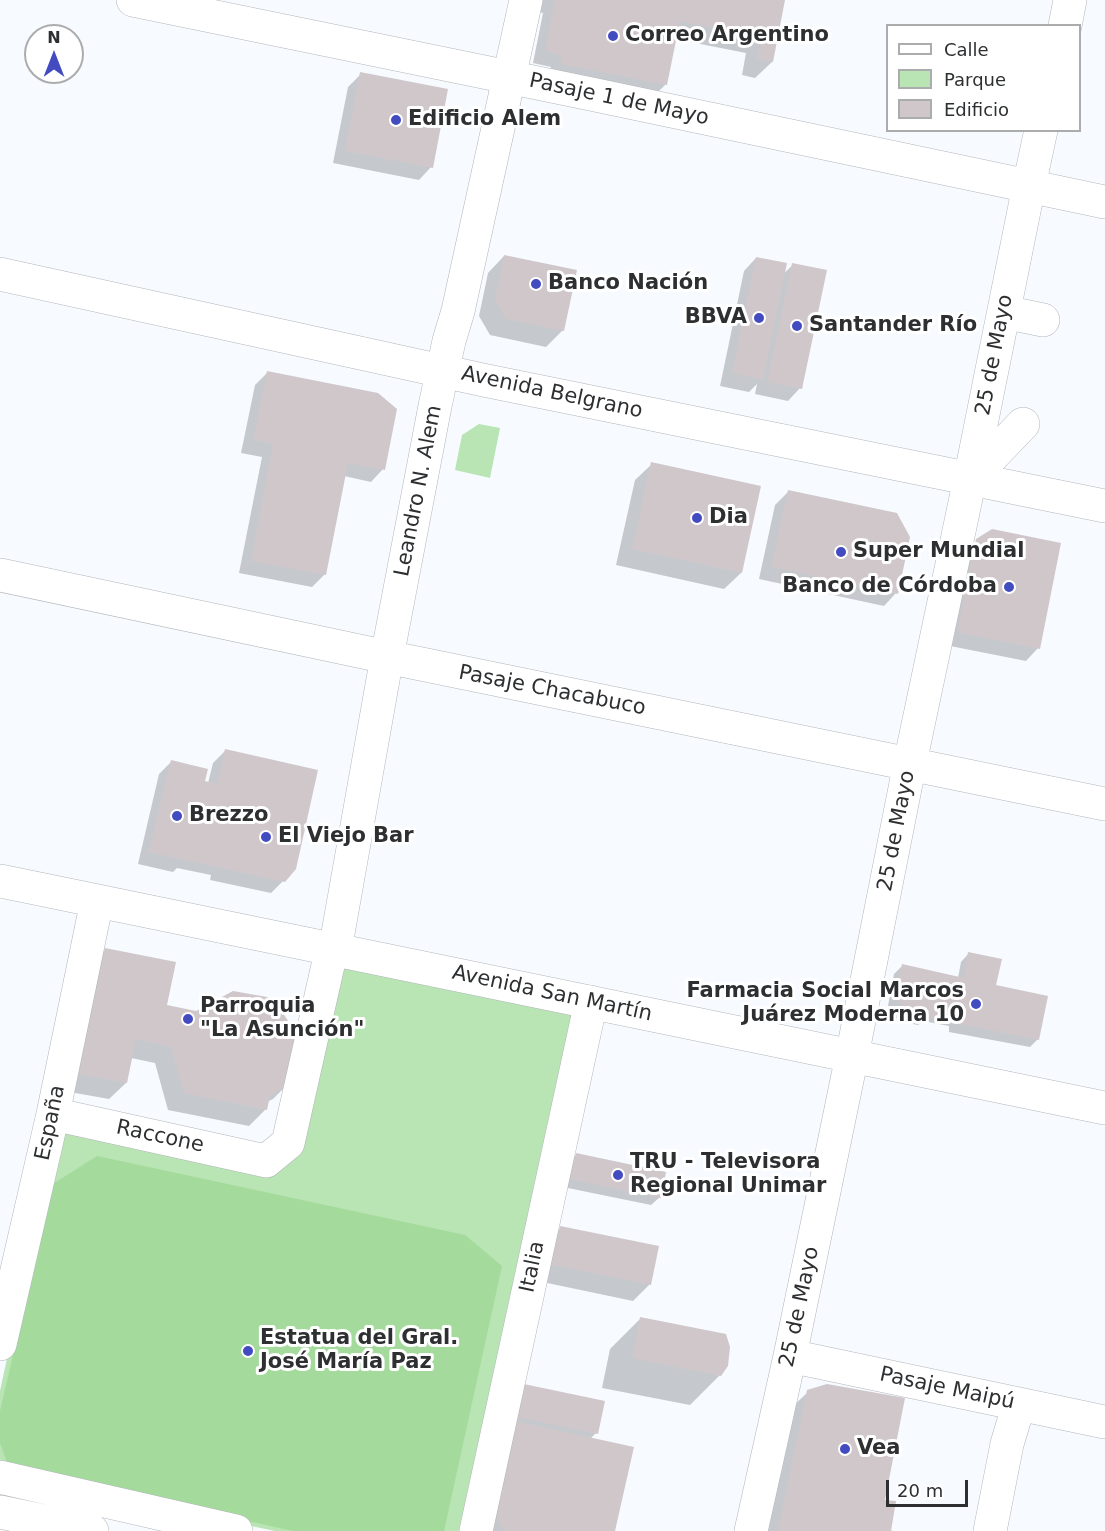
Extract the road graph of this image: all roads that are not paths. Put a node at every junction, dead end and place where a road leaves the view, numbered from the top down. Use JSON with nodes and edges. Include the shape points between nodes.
{"nodes":[{"id":1,"x":133,"y":0,"type":"edge"},
{"id":2,"x":526,"y":0,"type":"edge"},
{"id":3,"x":1070,"y":0,"type":"edge"},
{"id":4,"x":1065,"y":24,"type":"edge"},
{"id":5,"x":509,"y":77,"type":"junction"},
{"id":6,"x":1041,"y":132,"type":"edge"},
{"id":7,"x":1029,"y":186,"type":"junction"},
{"id":8,"x":1105,"y":202,"type":"edge"},
{"id":9,"x":0,"y":274,"type":"edge"},
{"id":10,"x":1004,"y":312,"type":"junction"},
{"id":11,"x":1043,"y":320,"type":"dead end"},
{"id":12,"x":443,"y":371,"type":"junction"},
{"id":13,"x":1023,"y":424,"type":"dead end"},
{"id":14,"x":970,"y":478,"type":"junction"},
{"id":15,"x":1105,"y":506,"type":"edge"},
{"id":16,"x":0,"y":575,"type":"edge"},
{"id":17,"x":387,"y":657,"type":"junction"},
{"id":18,"x":910,"y":763,"type":"junction"},
{"id":19,"x":1105,"y":804,"type":"edge"},
{"id":20,"x":0,"y":881,"type":"edge"},
{"id":21,"x":97,"y":901,"type":"junction"},
{"id":22,"x":335,"y":950,"type":"junction"},
{"id":23,"x":591,"y":1002,"type":"junction"},
{"id":24,"x":852,"y":1056,"type":"junction"},
{"id":25,"x":1105,"y":1108,"type":"edge"},
{"id":26,"x":53,"y":1114,"type":"junction"},
{"id":27,"x":266,"y":1161,"type":"joint"},
{"id":28,"x":0,"y":1344,"type":"edge"},
{"id":29,"x":790,"y":1356,"type":"junction"},
{"id":30,"x":1018,"y":1404,"type":"junction"},
{"id":31,"x":1105,"y":1422,"type":"edge"},
{"id":32,"x":0,"y":1477,"type":"edge"},
{"id":33,"x":0,"y":1512,"type":"edge"},
{"id":34,"x":93,"y":1531,"type":"edge"},
{"id":35,"x":236,"y":1531,"type":"edge"},
{"id":36,"x":476,"y":1531,"type":"edge"},
{"id":37,"x":751,"y":1531,"type":"edge"},
{"id":38,"x":990,"y":1531,"type":"edge"}],
"edges":[{"from":1,"to":5,"type":"street","name":"Pasaje 1 de Mayo"},
{"from":2,"to":5,"type":"street","name":"Leandro N. Alem"},
{"from":3,"to":4,"type":"street"},
{"from":5,"to":7,"type":"street","name":"Pasaje 1 de Mayo"},
{"from":5,"to":12,"type":"street","name":"Leandro N. Alem"},
{"from":6,"to":7,"type":"street","name":"25 de Mayo"},
{"from":7,"to":8,"type":"street","name":"Pasaje 1 de Mayo"},
{"from":7,"to":10,"type":"street","name":"25 de Mayo"},
{"from":9,"to":12,"type":"street","name":"Avenida Belgrano"},
{"from":10,"to":11,"type":"street"},
{"from":10,"to":14,"type":"street","name":"25 de Mayo"},
{"from":12,"to":14,"type":"street","name":"Avenida Belgrano"},
{"from":12,"to":17,"type":"street","name":"Leandro N. Alem"},
{"from":13,"to":14,"type":"street"},
{"from":14,"to":15,"type":"street","name":"Avenida Belgrano"},
{"from":14,"to":18,"type":"street","name":"25 de Mayo"},
{"from":16,"to":17,"type":"street","name":"Pasaje Chacabuco"},
{"from":17,"to":18,"type":"street","name":"Pasaje Chacabuco"},
{"from":17,"to":22,"type":"street","name":"Leandro N. Alem"},
{"from":18,"to":19,"type":"street","name":"Pasaje Chacabuco"},
{"from":18,"to":24,"type":"street","name":"25 de Mayo"},
{"from":20,"to":21,"type":"street","name":"Avenida San Martín"},
{"from":21,"to":22,"type":"street","name":"Avenida San Martín"},
{"from":21,"to":26,"type":"street","name":"España"},
{"from":22,"to":23,"type":"street","name":"Avenida San Martín"},
{"from":22,"to":27,"type":"street","name":"Leandro N. Alem","via":[[330,957],[288,1143]]},
{"from":23,"to":24,"type":"street","name":"Avenida San Martín"},
{"from":23,"to":36,"type":"street","name":"Italia"},
{"from":24,"to":25,"type":"street","name":"Avenida San Martín"},
{"from":24,"to":29,"type":"street","name":"25 de Mayo"},
{"from":26,"to":27,"type":"street","name":"Raccone"},
{"from":26,"to":28,"type":"street","name":"España"},
{"from":29,"to":30,"type":"street","name":"Pasaje Maipú"},
{"from":29,"to":37,"type":"street","name":"25 de Mayo"},
{"from":30,"to":31,"type":"street","name":"Pasaje Maipú"},
{"from":30,"to":38,"type":"street"},
{"from":32,"to":35,"type":"street"},
{"from":33,"to":34,"type":"street"}]}
